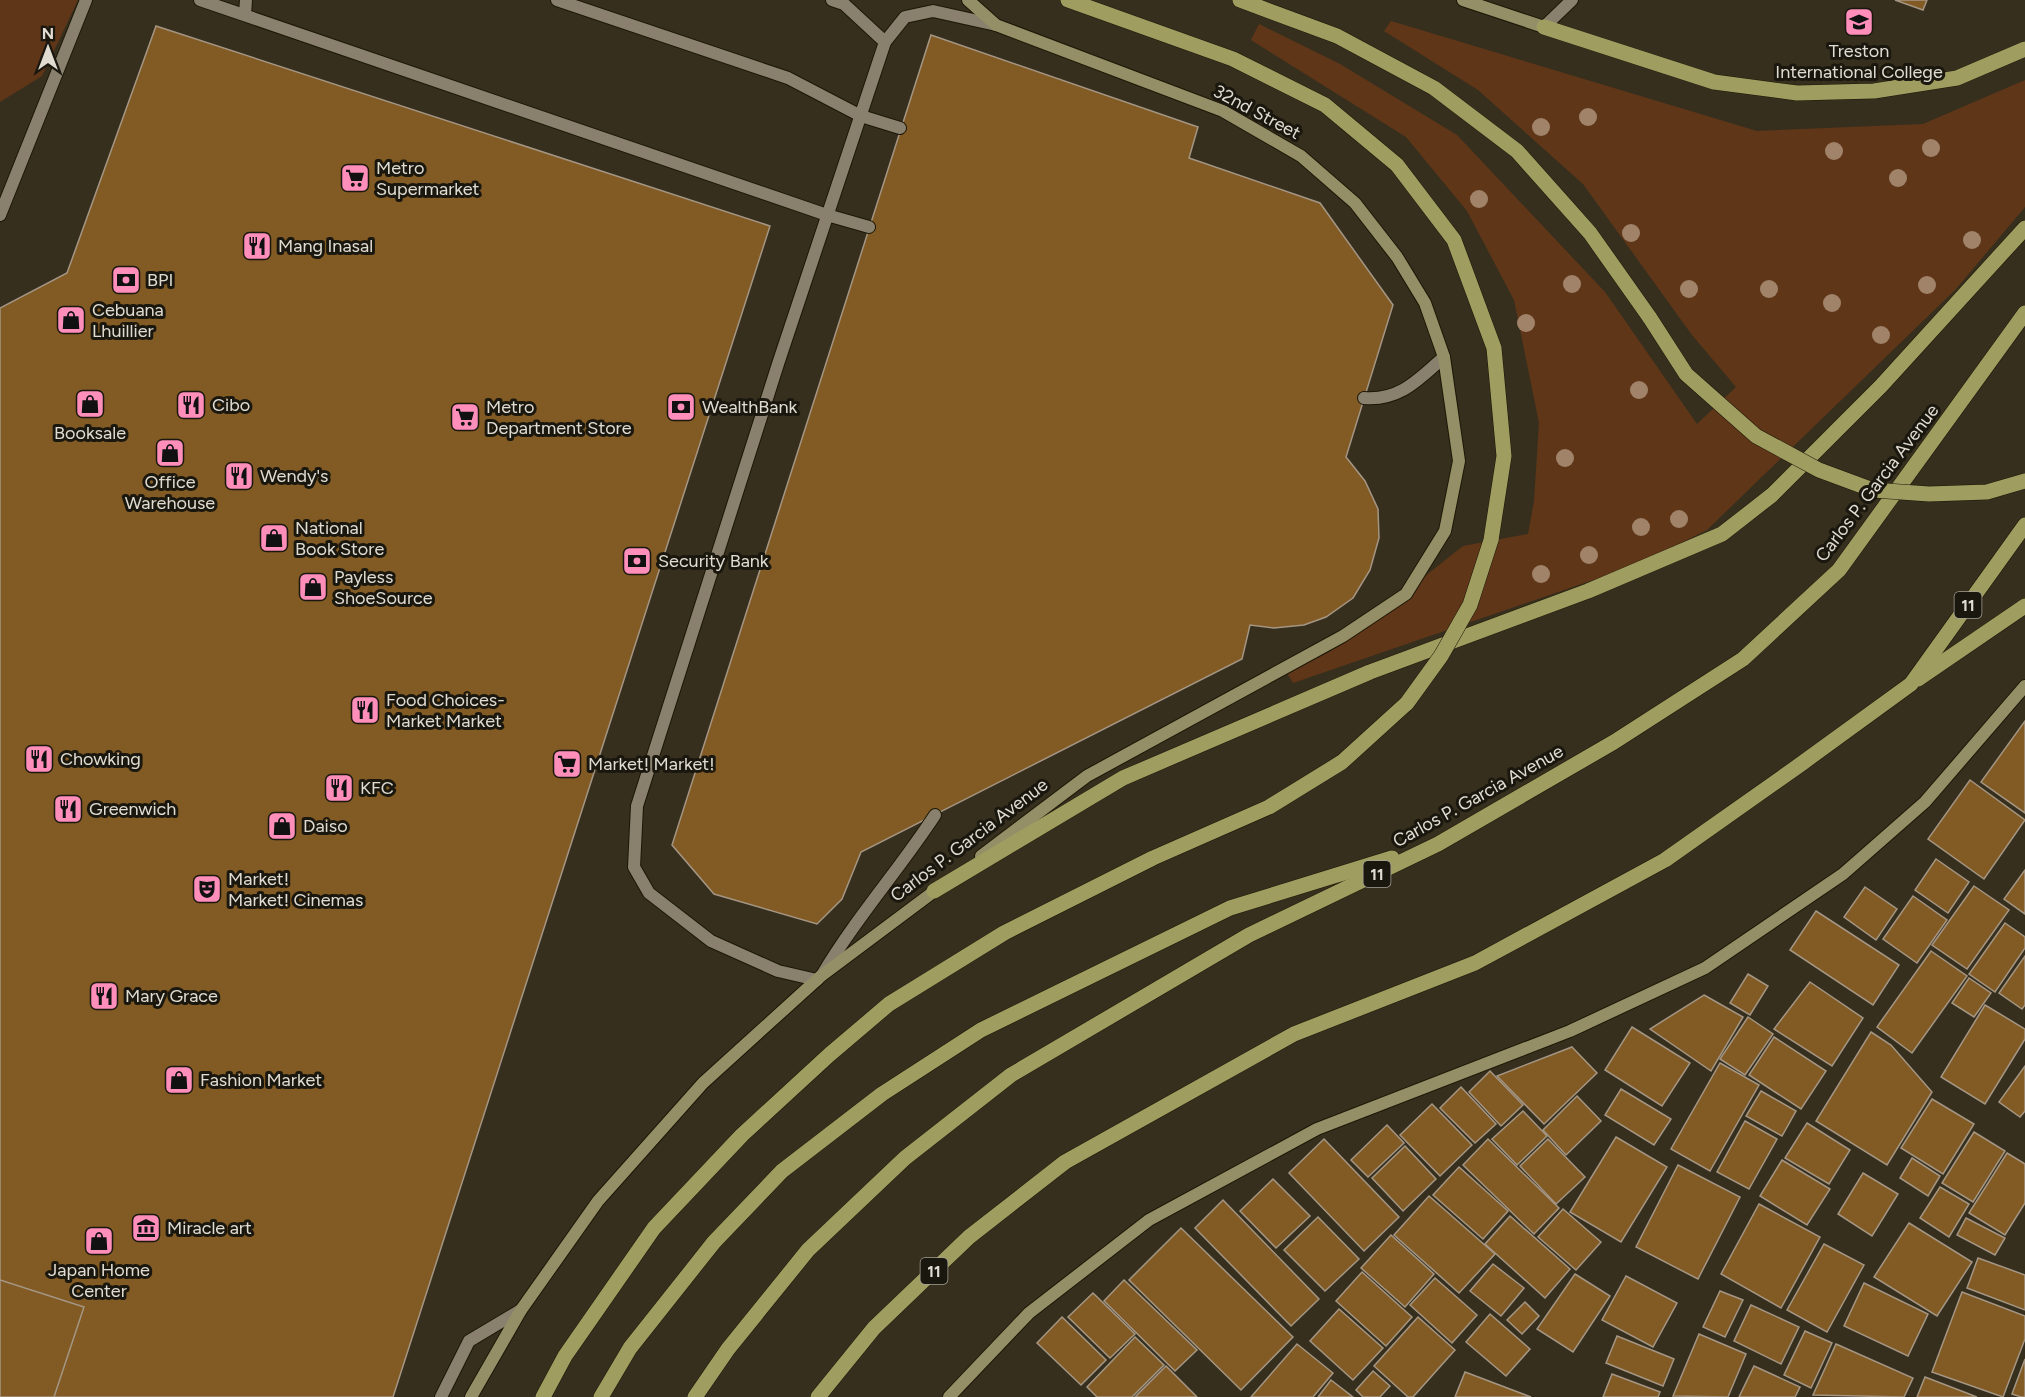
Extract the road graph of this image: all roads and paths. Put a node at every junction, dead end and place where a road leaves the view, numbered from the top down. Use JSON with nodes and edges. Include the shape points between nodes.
{"nodes":[{"id":1,"x":86,"y":0,"type":"edge"},
{"id":2,"x":200,"y":0,"type":"edge"},
{"id":3,"x":246,"y":0,"type":"edge"},
{"id":4,"x":557,"y":0,"type":"edge"},
{"id":5,"x":968,"y":0,"type":"edge"},
{"id":6,"x":1068,"y":0,"type":"edge"},
{"id":7,"x":1240,"y":0,"type":"edge"},
{"id":8,"x":1463,"y":0,"type":"edge"},
{"id":9,"x":1572,"y":0,"type":"edge"},
{"id":10,"x":842,"y":1,"type":"edge"},
{"id":11,"x":245,"y":14,"type":"junction"},
{"id":12,"x":996,"y":25,"type":"junction"},
{"id":13,"x":1544,"y":27,"type":"junction"},
{"id":14,"x":885,"y":42,"type":"junction"},
{"id":15,"x":2025,"y":50,"type":"edge"},
{"id":16,"x":861,"y":116,"type":"junction"},
{"id":17,"x":900,"y":128,"type":"dead end"},
{"id":18,"x":0,"y":215,"type":"edge"},
{"id":19,"x":827,"y":215,"type":"junction"},
{"id":20,"x":869,"y":227,"type":"dead end"},
{"id":21,"x":2025,"y":228,"type":"edge"},
{"id":22,"x":2025,"y":314,"type":"edge"},
{"id":23,"x":1444,"y":357,"type":"junction"},
{"id":24,"x":1364,"y":398,"type":"dead end"},
{"id":25,"x":2025,"y":481,"type":"edge"},
{"id":26,"x":2025,"y":525,"type":"edge"},
{"id":27,"x":2025,"y":606,"type":"edge"},
{"id":28,"x":1911,"y":684,"type":"junction"},
{"id":29,"x":2025,"y":686,"type":"edge"},
{"id":30,"x":935,"y":815,"type":"dead end"},
{"id":31,"x":1438,"y":844,"type":"junction"},
{"id":32,"x":934,"y":891,"type":"junction"},
{"id":33,"x":819,"y":978,"type":"junction"},
{"id":34,"x":521,"y":1310,"type":"junction"},
{"id":35,"x":441,"y":1397,"type":"edge"},
{"id":36,"x":471,"y":1397,"type":"edge"},
{"id":37,"x":543,"y":1397,"type":"edge"},
{"id":38,"x":601,"y":1397,"type":"edge"},
{"id":39,"x":694,"y":1397,"type":"edge"},
{"id":40,"x":818,"y":1397,"type":"edge"},
{"id":41,"x":949,"y":1397,"type":"edge"}],
"edges":[{"from":1,"to":18,"type":"street"},
{"from":2,"to":11,"type":"street"},
{"from":3,"to":11,"type":"street"},
{"from":4,"to":16,"type":"street","via":[[788,78]]},
{"from":5,"to":12,"type":"main road","name":"32nd Street"},
{"from":6,"to":37,"type":"main road","bridge":true,"via":[[1233,59],[1325,105],[1397,165],[1454,240],[1494,348],[1504,456],[1491,540],[1470,605],[1441,656],[1407,703],[1342,762],[1269,807],[1153,858],[1004,933],[890,1004],[829,1055],[742,1135],[654,1228],[565,1356]]},
{"from":7,"to":25,"type":"main road","bridge":true,"via":[[1337,36],[1434,88],[1517,151],[1590,233],[1686,374],[1756,436],[1819,470],[1873,490],[1929,494],[1987,492]]},
{"from":8,"to":13,"type":"main road"},
{"from":9,"to":13,"type":"street"},
{"from":10,"to":14,"type":"street"},
{"from":11,"to":19,"type":"street"},
{"from":12,"to":14,"type":"street","via":[[933,10],[905,17]]},
{"from":12,"to":23,"type":"main road","name":"32nd Street","via":[[1223,111],[1301,156],[1355,203],[1397,257],[1425,303]]},
{"from":13,"to":15,"type":"main road","via":[[1714,82],[1797,93],[1874,91],[1957,78]]},
{"from":14,"to":16,"type":"street"},
{"from":16,"to":17,"type":"street"},
{"from":16,"to":19,"type":"street"},
{"from":19,"to":20,"type":"street"},
{"from":19,"to":33,"type":"street","via":[[636,806],[634,867],[649,893],[711,941],[778,971]]},
{"from":21,"to":32,"type":"main road","via":[[1881,386],[1772,495],[1722,534],[1588,591],[1370,672],[1123,778]]},
{"from":22,"to":31,"type":"main road","name":"Carlos P. Garcia Avenue","number":"11","via":[[1839,570],[1743,659],[1614,742]]},
{"from":23,"to":24,"type":"street","via":[[1407,390],[1382,398]]},
{"from":23,"to":32,"type":"main road","name":"Carlos P. Garcia Avenue","via":[[1459,461],[1445,531],[1406,594],[1343,636],[1087,776]]},
{"from":26,"to":28,"type":"main road","number":"11"},
{"from":27,"to":28,"type":"main road"},
{"from":28,"to":40,"type":"main road","number":"11","via":[[1665,860],[1475,963],[1294,1034],[1065,1162],[961,1245],[874,1328]]},
{"from":29,"to":41,"type":"main road","via":[[1925,802],[1843,874],[1706,968],[1570,1031],[1317,1129],[1149,1220],[1029,1313]]},
{"from":30,"to":33,"type":"street","via":[[847,933]]},
{"from":31,"to":38,"type":"main road","via":[[1230,908],[981,1030],[882,1094],[782,1171],[714,1242],[630,1348]]},
{"from":31,"to":39,"type":"main road","name":"Carlos P. Garcia Avenue","number":"11","via":[[1249,935],[1011,1075],[905,1158],[808,1250],[728,1348]]},
{"from":32,"to":33,"type":"main road","name":"Carlos P. Garcia Avenue"},
{"from":33,"to":34,"type":"main road","name":"Carlos P. Garcia Avenue","via":[[703,1083],[598,1201]]},
{"from":34,"to":35,"type":"street","via":[[469,1341]]},
{"from":34,"to":36,"type":"main road","name":"Carlos P. Garcia Avenue"}]}
